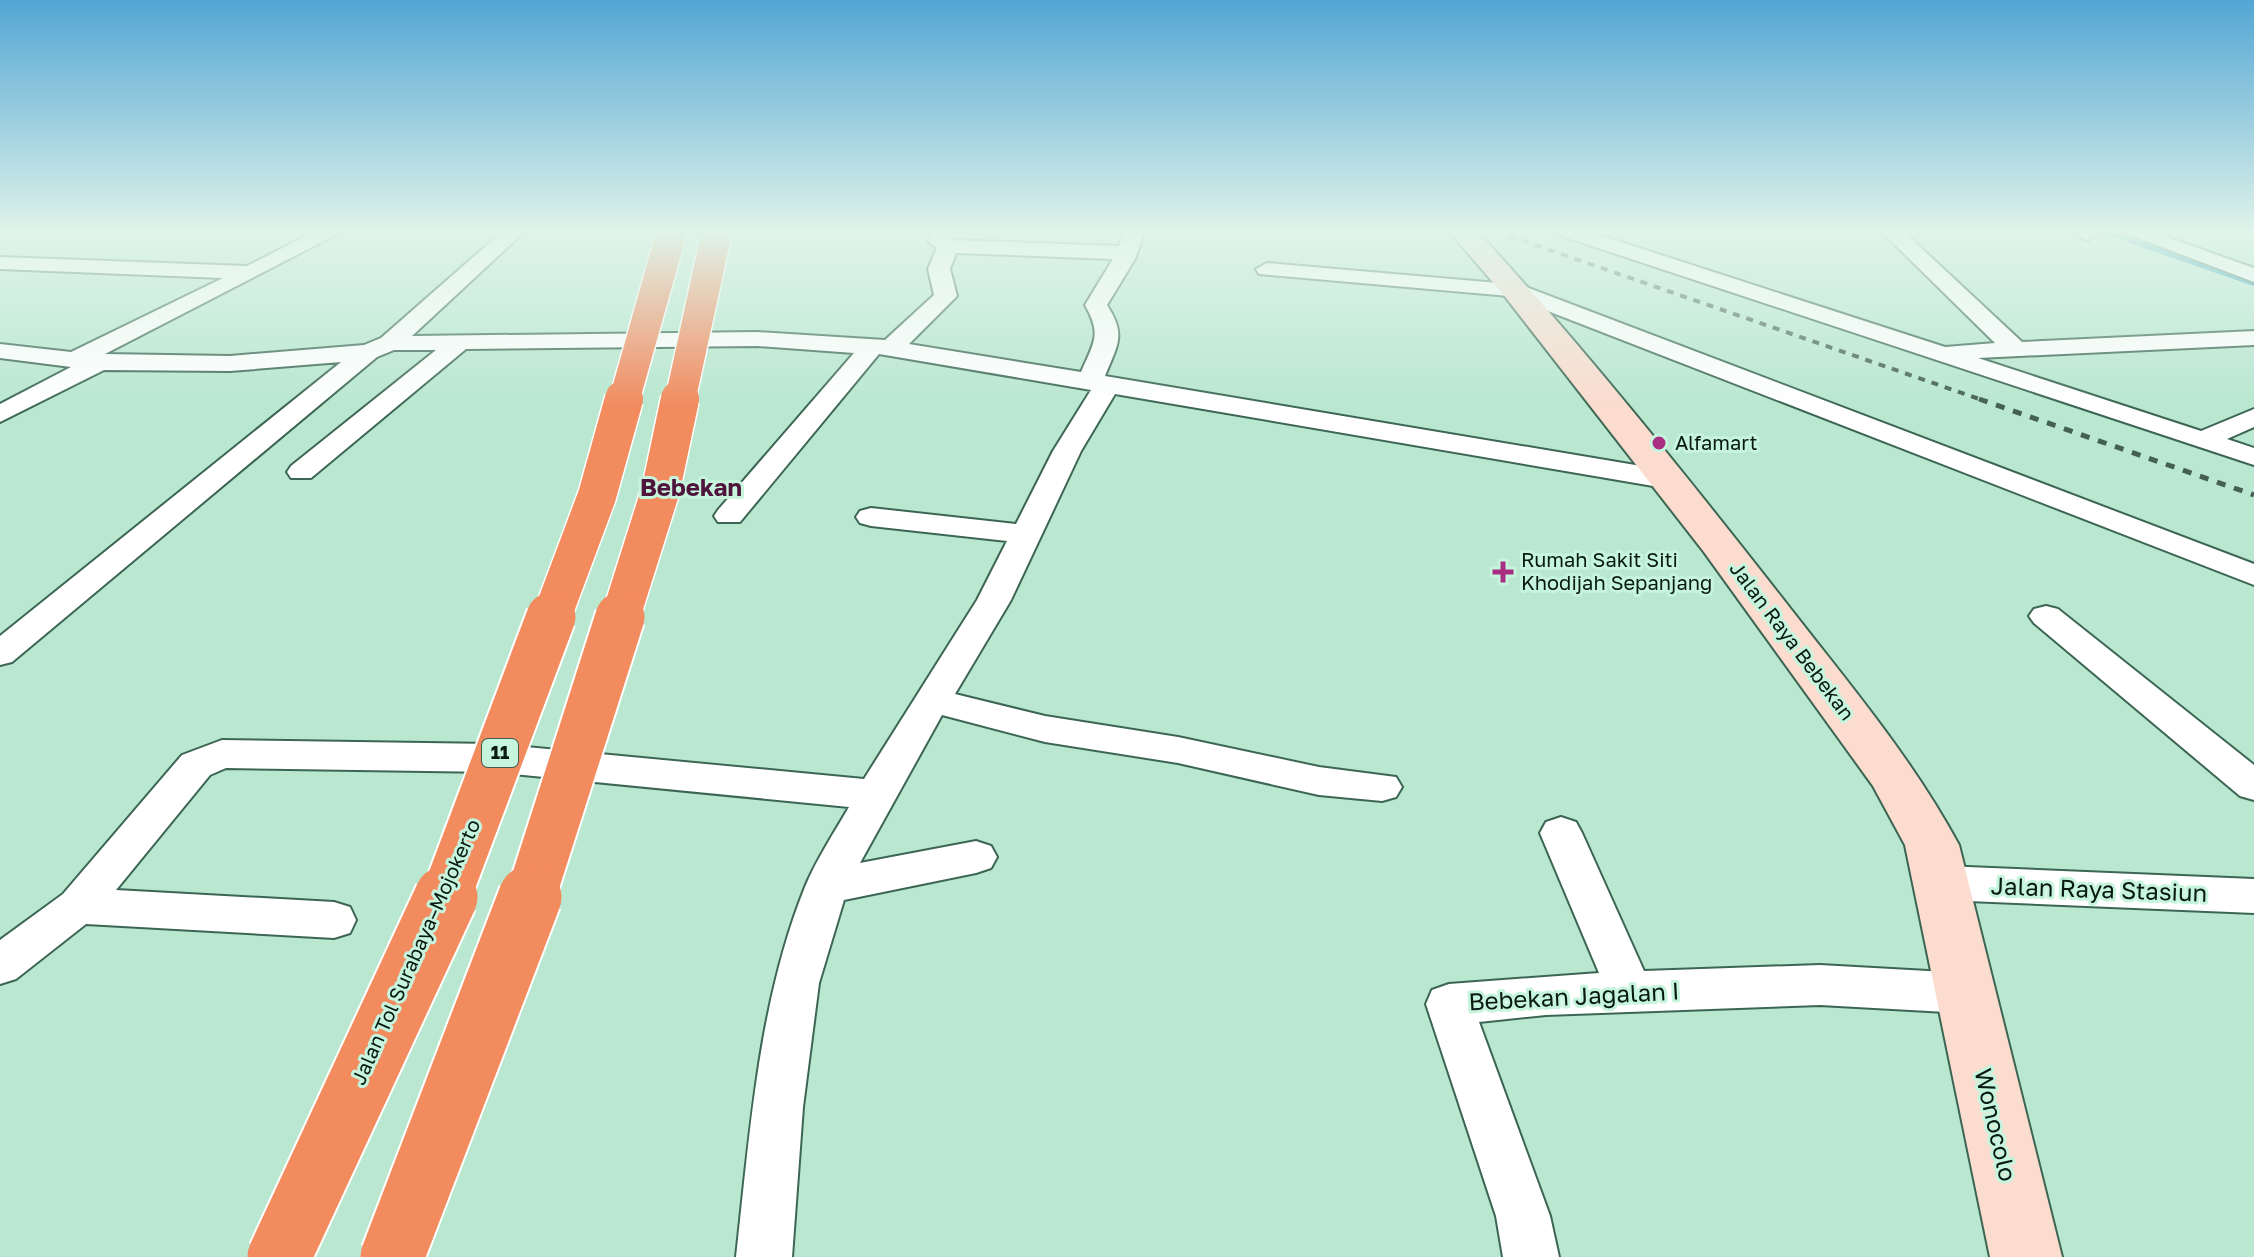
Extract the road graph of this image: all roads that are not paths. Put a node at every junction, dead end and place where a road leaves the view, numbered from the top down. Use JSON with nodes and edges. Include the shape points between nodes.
{"nodes":[{"id":1,"x":220,"y":290,"type":"edge"},
{"id":2,"x":447,"y":290,"type":"edge"},
{"id":3,"x":655,"y":290,"type":"edge"},
{"id":4,"x":704,"y":290,"type":"edge"},
{"id":5,"x":944,"y":290,"type":"edge"},
{"id":6,"x":1105,"y":290,"type":"edge"},
{"id":7,"x":1509,"y":290,"type":"edge"},
{"id":8,"x":1513,"y":290,"type":"junction"},
{"id":9,"x":1743,"y":290,"type":"edge"},
{"id":10,"x":1953,"y":290,"type":"edge"},
{"id":11,"x":2254,"y":338,"type":"edge"},
{"id":12,"x":459,"y":343,"type":"junction"},
{"id":13,"x":882,"y":347,"type":"junction"},
{"id":14,"x":379,"y":348,"type":"junction"},
{"id":15,"x":2016,"y":349,"type":"junction"},
{"id":16,"x":0,"y":351,"type":"edge"},
{"id":17,"x":1934,"y":353,"type":"junction"},
{"id":18,"x":34,"y":357,"type":"junction"},
{"id":19,"x":90,"y":360,"type":"junction"},
{"id":20,"x":0,"y":373,"type":"edge"},
{"id":21,"x":1098,"y":383,"type":"junction"},
{"id":22,"x":0,"y":414,"type":"edge"},
{"id":23,"x":2254,"y":417,"type":"edge"},
{"id":24,"x":2203,"y":440,"type":"junction"},
{"id":25,"x":2254,"y":457,"type":"edge"},
{"id":26,"x":301,"y":472,"type":"dead end"},
{"id":27,"x":1665,"y":479,"type":"junction"},
{"id":28,"x":729,"y":516,"type":"dead end"},
{"id":29,"x":871,"y":517,"type":"dead end"},
{"id":30,"x":1025,"y":534,"type":"junction"},
{"id":31,"x":2254,"y":575,"type":"edge"},
{"id":32,"x":2046,"y":616,"type":"dead end"},
{"id":33,"x":0,"y":654,"type":"edge"},
{"id":34,"x":935,"y":701,"type":"junction"},
{"id":35,"x":2254,"y":786,"type":"edge"},
{"id":36,"x":1382,"y":787,"type":"dead end"},
{"id":37,"x":875,"y":795,"type":"junction"},
{"id":38,"x":1561,"y":833,"type":"dead end"},
{"id":39,"x":976,"y":857,"type":"dead end"},
{"id":40,"x":1944,"y":883,"type":"junction"},
{"id":41,"x":827,"y":886,"type":"junction"},
{"id":42,"x":2254,"y":896,"type":"edge"},
{"id":43,"x":78,"y":906,"type":"junction"},
{"id":44,"x":334,"y":920,"type":"dead end"},
{"id":45,"x":0,"y":965,"type":"edge"},
{"id":46,"x":1631,"y":993,"type":"junction"},
{"id":47,"x":1964,"y":993,"type":"junction"},
{"id":48,"x":2038,"y":1252,"type":"edge"},
{"id":49,"x":279,"y":1257,"type":"edge"},
{"id":50,"x":392,"y":1257,"type":"edge"},
{"id":51,"x":764,"y":1257,"type":"edge"},
{"id":52,"x":1531,"y":1257,"type":"edge"}],
"edges":[{"from":1,"to":19,"type":"street"},
{"from":2,"to":14,"type":"street"},
{"from":3,"to":49,"type":"highway","name":"Jalan Tol Surabaya–Mojokerto","number":"11","bridge":true,"via":[[597,496],[454,874]]},
{"from":4,"to":50,"type":"highway","bridge":true,"via":[[657,504],[539,874]]},
{"from":5,"to":13,"type":"street","via":[[946,296]]},
{"from":6,"to":21,"type":"street","via":[[1096,305],[1108,325]]},
{"from":7,"to":8,"type":"street"},
{"from":8,"to":27,"type":"main road","name":"Jalan Raya Bebekan"},
{"from":8,"to":31,"type":"street"},
{"from":9,"to":17,"type":"street"},
{"from":10,"to":15,"type":"street"},
{"from":11,"to":15,"type":"street"},
{"from":12,"to":13,"type":"street","via":[[757,339]]},
{"from":12,"to":14,"type":"street"},
{"from":12,"to":26,"type":"street"},
{"from":13,"to":21,"type":"street"},
{"from":13,"to":28,"type":"street"},
{"from":14,"to":19,"type":"street","via":[[209,367]]},
{"from":14,"to":33,"type":"street"},
{"from":15,"to":17,"type":"street"},
{"from":16,"to":18,"type":"street"},
{"from":17,"to":24,"type":"street"},
{"from":18,"to":19,"type":"street"},
{"from":18,"to":20,"type":"street"},
{"from":19,"to":22,"type":"street"},
{"from":21,"to":27,"type":"street"},
{"from":21,"to":30,"type":"street"},
{"from":23,"to":24,"type":"street"},
{"from":24,"to":25,"type":"street"},
{"from":27,"to":40,"type":"main road","name":"Jalan Raya Bebekan","via":[[1892,775],[1932,845]]},
{"from":29,"to":30,"type":"street"},
{"from":30,"to":34,"type":"street","via":[[994,600]]},
{"from":32,"to":35,"type":"street"},
{"from":34,"to":36,"type":"street","via":[[1045,729],[1178,750],[1319,781]]},
{"from":34,"to":37,"type":"street"},
{"from":37,"to":41,"type":"street"},
{"from":37,"to":43,"type":"street","via":[[494,758],[222,754],[196,765]]},
{"from":38,"to":46,"type":"street"},
{"from":39,"to":41,"type":"street"},
{"from":40,"to":42,"type":"street","name":"Jalan Raya Stasiun"},
{"from":40,"to":47,"type":"main road","name":"Jalan Raya Bebekan"},
{"from":41,"to":51,"type":"street","via":[[796,983]]},
{"from":43,"to":44,"type":"street"},
{"from":43,"to":45,"type":"street"},
{"from":46,"to":47,"type":"street","name":"Bebekan Jagalan I","via":[[1820,985]]},
{"from":46,"to":52,"type":"street","name":"Bebekan Jagalan I","via":[[1449,1004],[1523,1216]]},
{"from":47,"to":48,"type":"main road","name":"Wonocolo"}]}
